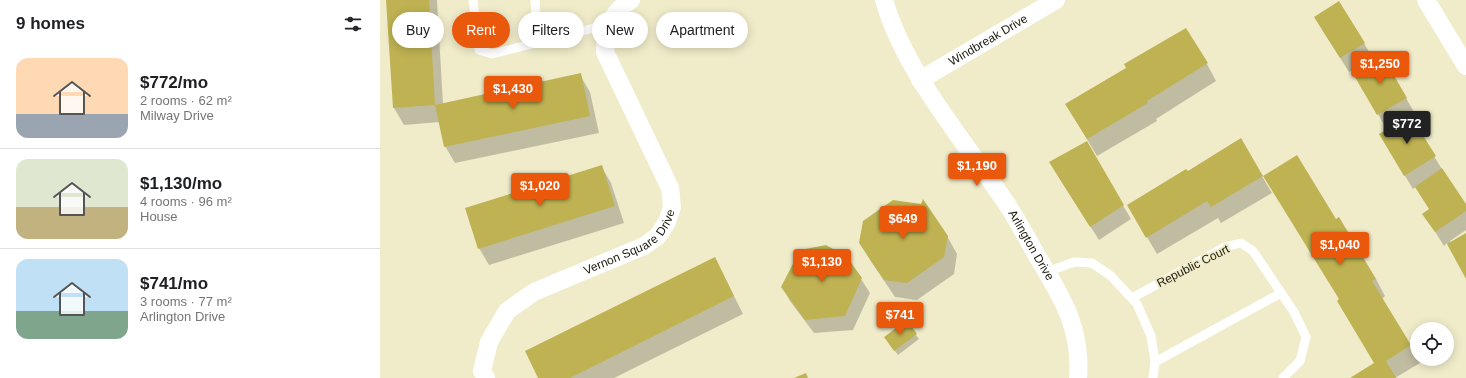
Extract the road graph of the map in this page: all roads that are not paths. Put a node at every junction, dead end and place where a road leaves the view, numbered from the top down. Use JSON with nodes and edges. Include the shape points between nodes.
{"nodes":[{"id":1,"x":473,"y":0,"type":"edge"},
{"id":2,"x":535,"y":0,"type":"edge"},
{"id":3,"x":631,"y":0,"type":"edge"},
{"id":4,"x":884,"y":0,"type":"edge"},
{"id":5,"x":1056,"y":0,"type":"edge"},
{"id":6,"x":1426,"y":0,"type":"edge"},
{"id":7,"x":536,"y":12,"type":"edge"},
{"id":8,"x":617,"y":12,"type":"edge"},
{"id":9,"x":518,"y":47,"type":"edge"},
{"id":10,"x":605,"y":48,"type":"edge"},
{"id":11,"x":1466,"y":66,"type":"edge"},
{"id":12,"x":920,"y":80,"type":"junction"},
{"id":13,"x":1047,"y":272,"type":"junction"},
{"id":14,"x":1281,"y":293,"type":"junction"},
{"id":15,"x":1132,"y":298,"type":"junction"},
{"id":16,"x":1155,"y":362,"type":"junction"},
{"id":17,"x":486,"y":378,"type":"edge"},
{"id":18,"x":1078,"y":378,"type":"edge"},
{"id":19,"x":1153,"y":378,"type":"edge"},
{"id":20,"x":1283,"y":378,"type":"edge"}],
"edges":[{"from":1,"to":9,"type":"lane","via":[[479,50],[492,54]]},
{"from":2,"to":7,"type":"lane"},
{"from":3,"to":8,"type":"street","name":"Vernon Square Drive"},
{"from":4,"to":12,"type":"street","name":"Arlington Drive","via":[[892,24]]},
{"from":5,"to":12,"type":"street","name":"Windbreak Drive"},
{"from":6,"to":11,"type":"street"},
{"from":10,"to":17,"type":"street","name":"Vernon Square Drive","via":[[670,188],[672,207],[667,222],[658,236],[644,246],[534,292],[507,311],[489,342],[482,371]]},
{"from":12,"to":13,"type":"street","name":"Arlington Drive","via":[[1003,198]]},
{"from":13,"to":15,"type":"lane","via":[[1074,262],[1092,263],[1111,276]]},
{"from":13,"to":18,"type":"street","name":"Arlington Drive","via":[[1063,300],[1073,325],[1078,352]]},
{"from":14,"to":15,"type":"lane","name":"Republic Court","via":[[1253,251],[1241,243],[1225,247]]},
{"from":14,"to":16,"type":"lane"},
{"from":14,"to":20,"type":"lane","name":"Republic Court","via":[[1306,337],[1300,361]]},
{"from":15,"to":16,"type":"lane","via":[[1151,336]]},
{"from":16,"to":19,"type":"lane"}]}
